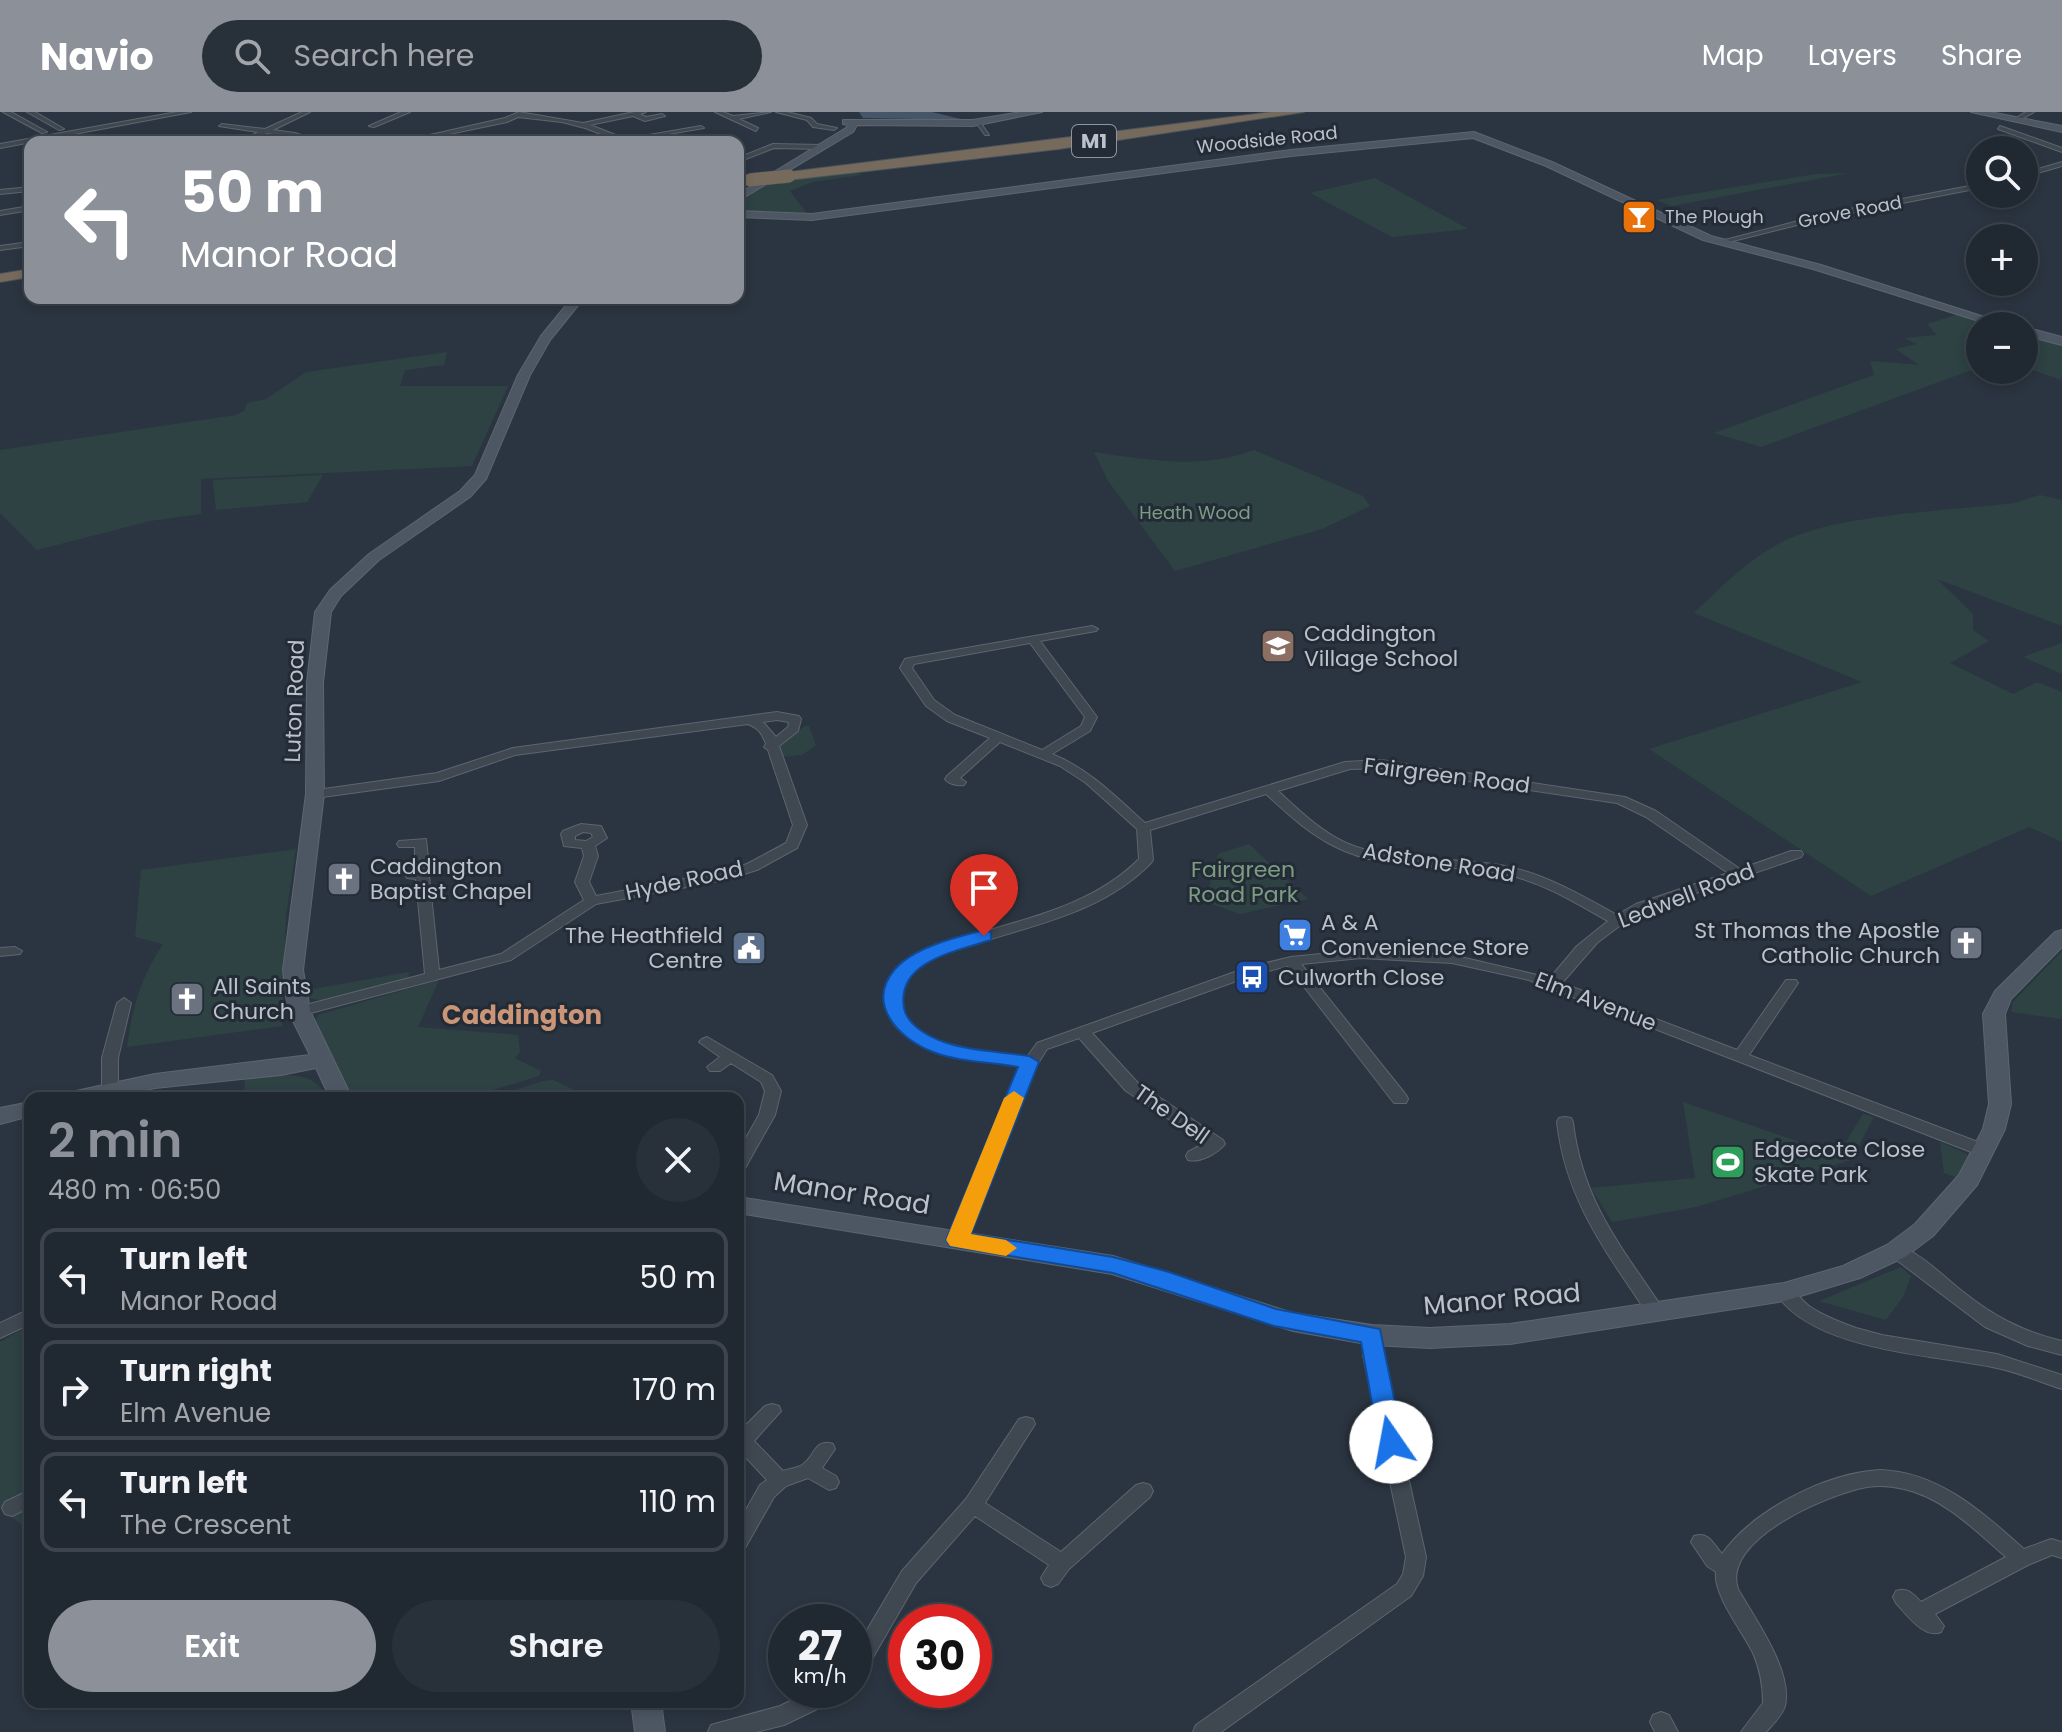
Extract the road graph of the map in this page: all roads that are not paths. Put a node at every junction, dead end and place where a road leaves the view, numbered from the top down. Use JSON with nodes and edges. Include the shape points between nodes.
{"nodes":[{"id":1,"x":34,"y":112,"type":"edge"},
{"id":2,"x":158,"y":112,"type":"edge"},
{"id":3,"x":188,"y":112,"type":"edge"},
{"id":4,"x":307,"y":112,"type":"edge"},
{"id":5,"x":407,"y":112,"type":"edge"},
{"id":6,"x":718,"y":112,"type":"edge"},
{"id":7,"x":768,"y":112,"type":"edge"},
{"id":8,"x":779,"y":112,"type":"edge"},
{"id":9,"x":1037,"y":112,"type":"edge"},
{"id":10,"x":1266,"y":112,"type":"edge"},
{"id":11,"x":1298,"y":112,"type":"edge"},
{"id":12,"x":1976,"y":112,"type":"edge"},
{"id":13,"x":2031,"y":112,"type":"edge"},
{"id":14,"x":836,"y":113,"type":"edge"},
{"id":15,"x":10,"y":114,"type":"edge"},
{"id":16,"x":522,"y":114,"type":"edge"},
{"id":17,"x":579,"y":114,"type":"dead end"},
{"id":18,"x":644,"y":116,"type":"edge"},
{"id":19,"x":662,"y":116,"type":"dead end"},
{"id":20,"x":735,"y":118,"type":"junction"},
{"id":21,"x":0,"y":119,"type":"edge"},
{"id":22,"x":566,"y":119,"type":"junction"},
{"id":23,"x":2016,"y":120,"type":"junction"},
{"id":24,"x":978,"y":123,"type":"junction"},
{"id":25,"x":586,"y":124,"type":"junction"},
{"id":26,"x":846,"y":124,"type":"junction"},
{"id":27,"x":222,"y":126,"type":"dead end"},
{"id":28,"x":372,"y":126,"type":"dead end"},
{"id":29,"x":701,"y":127,"type":"dead end"},
{"id":30,"x":2000,"y":128,"type":"dead end"},
{"id":31,"x":756,"y":129,"type":"dead end"},
{"id":32,"x":2062,"y":129,"type":"edge"},
{"id":33,"x":65,"y":131,"type":"junction"},
{"id":34,"x":268,"y":132,"type":"junction"},
{"id":35,"x":987,"y":134,"type":"dead end"},
{"id":36,"x":47,"y":135,"type":"junction"},
{"id":37,"x":2022,"y":135,"type":"junction"},
{"id":38,"x":41,"y":136,"type":"edge"},
{"id":39,"x":73,"y":136,"type":"edge"},
{"id":40,"x":258,"y":136,"type":"edge"},
{"id":41,"x":289,"y":136,"type":"edge"},
{"id":42,"x":428,"y":136,"type":"edge"},
{"id":43,"x":613,"y":136,"type":"edge"},
{"id":44,"x":656,"y":136,"type":"edge"},
{"id":45,"x":2019,"y":136,"type":"edge"},
{"id":46,"x":24,"y":139,"type":"edge"},
{"id":47,"x":2062,"y":141,"type":"edge"},
{"id":48,"x":0,"y":143,"type":"edge"},
{"id":49,"x":2041,"y":143,"type":"junction"},
{"id":50,"x":821,"y":147,"type":"junction"},
{"id":51,"x":2062,"y":150,"type":"edge"},
{"id":52,"x":744,"y":158,"type":"edge"},
{"id":53,"x":2062,"y":164,"type":"edge"},
{"id":54,"x":2038,"y":171,"type":"edge"},
{"id":55,"x":794,"y":173,"type":"junction"},
{"id":56,"x":747,"y":178,"type":"edge"},
{"id":57,"x":1966,"y":189,"type":"edge"},
{"id":58,"x":24,"y":190,"type":"edge"},
{"id":59,"x":0,"y":192,"type":"edge"},
{"id":60,"x":744,"y":194,"type":"edge"},
{"id":61,"x":24,"y":209,"type":"edge"},
{"id":62,"x":0,"y":213,"type":"edge"},
{"id":63,"x":744,"y":214,"type":"edge"},
{"id":64,"x":1721,"y":242,"type":"junction"},
{"id":65,"x":24,"y":245,"type":"edge"},
{"id":66,"x":0,"y":248,"type":"edge"},
{"id":67,"x":24,"y":277,"type":"edge"},
{"id":68,"x":0,"y":280,"type":"edge"},
{"id":69,"x":573,"y":304,"type":"edge"},
{"id":70,"x":1966,"y":313,"type":"edge"},
{"id":71,"x":2038,"y":335,"type":"edge"},
{"id":72,"x":2062,"y":341,"type":"edge"},
{"id":73,"x":1092,"y":629,"type":"dead end"},
{"id":74,"x":1032,"y":638,"type":"junction"},
{"id":75,"x":749,"y":720,"type":"junction"},
{"id":76,"x":998,"y":737,"type":"junction"},
{"id":77,"x":770,"y":747,"type":"junction"},
{"id":78,"x":1045,"y":753,"type":"junction"},
{"id":79,"x":952,"y":779,"type":"dead end"},
{"id":80,"x":1269,"y":790,"type":"junction"},
{"id":81,"x":315,"y":794,"type":"junction"},
{"id":82,"x":1143,"y":828,"type":"junction"},
{"id":83,"x":404,"y":844,"type":"dead end"},
{"id":84,"x":588,"y":845,"type":"dead end"},
{"id":85,"x":1796,"y":854,"type":"dead end"},
{"id":86,"x":1737,"y":873,"type":"junction"},
{"id":87,"x":592,"y":901,"type":"junction"},
{"id":88,"x":1617,"y":920,"type":"junction"},
{"id":89,"x":2062,"y":936,"type":"edge"},
{"id":90,"x":1291,"y":961,"type":"junction"},
{"id":91,"x":433,"y":977,"type":"junction"},
{"id":92,"x":1791,"y":983,"type":"dead end"},
{"id":93,"x":1553,"y":984,"type":"junction"},
{"id":94,"x":124,"y":1003,"type":"dead end"},
{"id":95,"x":299,"y":1011,"type":"junction"},
{"id":96,"x":1082,"y":1032,"type":"junction"},
{"id":97,"x":707,"y":1042,"type":"dead end"},
{"id":98,"x":731,"y":1056,"type":"junction"},
{"id":99,"x":1740,"y":1056,"type":"junction"},
{"id":100,"x":322,"y":1060,"type":"junction"},
{"id":101,"x":1029,"y":1062,"type":"junction"},
{"id":102,"x":715,"y":1067,"type":"dead end"},
{"id":103,"x":110,"y":1089,"type":"junction"},
{"id":104,"x":99,"y":1092,"type":"edge"},
{"id":105,"x":338,"y":1092,"type":"edge"},
{"id":106,"x":1400,"y":1099,"type":"dead end"},
{"id":107,"x":24,"y":1110,"type":"edge"},
{"id":108,"x":0,"y":1116,"type":"edge"},
{"id":109,"x":1565,"y":1122,"type":"dead end"},
{"id":110,"x":1985,"y":1151,"type":"junction"},
{"id":111,"x":744,"y":1155,"type":"edge"},
{"id":112,"x":1194,"y":1156,"type":"dead end"},
{"id":113,"x":744,"y":1206,"type":"edge"},
{"id":114,"x":957,"y":1240,"type":"junction"},
{"id":115,"x":1896,"y":1251,"type":"junction"},
{"id":116,"x":1784,"y":1292,"type":"junction"},
{"id":117,"x":1655,"y":1311,"type":"junction"},
{"id":118,"x":24,"y":1319,"type":"edge"},
{"id":119,"x":0,"y":1331,"type":"edge"},
{"id":120,"x":1372,"y":1335,"type":"junction"},
{"id":121,"x":2062,"y":1348,"type":"edge"},
{"id":122,"x":2062,"y":1382,"type":"edge"},
{"id":123,"x":772,"y":1411,"type":"dead end"},
{"id":124,"x":1026,"y":1424,"type":"dead end"},
{"id":125,"x":744,"y":1439,"type":"edge"},
{"id":126,"x":744,"y":1443,"type":"edge"},
{"id":127,"x":826,"y":1449,"type":"dead end"},
{"id":128,"x":810,"y":1470,"type":"junction"},
{"id":129,"x":779,"y":1480,"type":"junction"},
{"id":130,"x":829,"y":1482,"type":"dead end"},
{"id":131,"x":1143,"y":1491,"type":"dead end"},
{"id":132,"x":973,"y":1505,"type":"junction"},
{"id":133,"x":744,"y":1531,"type":"edge"},
{"id":134,"x":1701,"y":1542,"type":"dead end"},
{"id":135,"x":2062,"y":1550,"type":"edge"},
{"id":136,"x":2021,"y":1559,"type":"junction"},
{"id":137,"x":1726,"y":1568,"type":"junction"},
{"id":138,"x":1903,"y":1597,"type":"dead end"},
{"id":139,"x":872,"y":1640,"type":"edge"},
{"id":140,"x":647,"y":1708,"type":"edge"},
{"id":141,"x":798,"y":1708,"type":"edge"},
{"id":142,"x":650,"y":1732,"type":"edge"},
{"id":143,"x":719,"y":1732,"type":"edge"},
{"id":144,"x":1204,"y":1732,"type":"edge"},
{"id":145,"x":1752,"y":1732,"type":"edge"}],
"edges":[{"from":1,"to":33,"type":"street"},
{"from":2,"to":33,"type":"street"},
{"from":3,"to":33,"type":"street"},
{"from":4,"to":34,"type":"street"},
{"from":5,"to":28,"type":"street"},
{"from":6,"to":20,"type":"street"},
{"from":7,"to":20,"type":"street"},
{"from":8,"to":26,"type":"street","via":[[811,120],[815,126]]},
{"from":9,"to":24,"type":"street"},
{"from":10,"to":55,"type":"highway","number":"M1"},
{"from":11,"to":55,"type":"highway","number":"M1","via":[[1067,144]]},
{"from":12,"to":23,"type":"street"},
{"from":13,"to":23,"type":"street"},
{"from":14,"to":26,"type":"street"},
{"from":15,"to":21,"type":"street"},
{"from":15,"to":36,"type":"street"},
{"from":16,"to":22,"type":"street"},
{"from":16,"to":42,"type":"street"},
{"from":17,"to":22,"type":"street"},
{"from":18,"to":19,"type":"street"},
{"from":18,"to":25,"type":"street"},
{"from":20,"to":31,"type":"street"},
{"from":22,"to":25,"type":"street"},
{"from":23,"to":32,"type":"street"},
{"from":24,"to":26,"type":"street"},
{"from":24,"to":35,"type":"street"},
{"from":25,"to":43,"type":"street"},
{"from":26,"to":50,"type":"street"},
{"from":27,"to":34,"type":"street"},
{"from":29,"to":44,"type":"street"},
{"from":30,"to":37,"type":"street"},
{"from":33,"to":36,"type":"street"},
{"from":33,"to":39,"type":"street"},
{"from":34,"to":40,"type":"street"},
{"from":34,"to":41,"type":"street"},
{"from":36,"to":38,"type":"street"},
{"from":37,"to":45,"type":"street"},
{"from":37,"to":49,"type":"street"},
{"from":46,"to":48,"type":"street"},
{"from":47,"to":49,"type":"street"},
{"from":49,"to":51,"type":"street"},
{"from":50,"to":52,"type":"street","via":[[778,145]]},
{"from":50,"to":60,"type":"street"},
{"from":53,"to":54,"type":"street"},
{"from":55,"to":56,"type":"highway","number":"M1","bridge":true},
{"from":57,"to":64,"type":"street","name":"Grove Road"},
{"from":58,"to":59,"type":"street"},
{"from":61,"to":62,"type":"street"},
{"from":63,"to":64,"type":"street","name":"Woodside Road","via":[[812,217],[1465,134],[1492,140]]},
{"from":64,"to":70,"type":"street","name":"Woodside Road"},
{"from":65,"to":66,"type":"street"},
{"from":67,"to":68,"type":"highway"},
{"from":69,"to":81,"type":"street","name":"Luton Road","via":[[524,375],[481,476],[465,494],[374,557],[335,593],[323,612],[315,683]]},
{"from":71,"to":72,"type":"street"},
{"from":73,"to":74,"type":"street"},
{"from":74,"to":76,"type":"street","via":[[904,660],[930,703],[951,718]]},
{"from":74,"to":78,"type":"street","via":[[1091,717],[1086,728]]},
{"from":75,"to":77,"type":"street","name":"Hyde Road","via":[[769,735]]},
{"from":75,"to":77,"type":"street","via":[[795,719],[794,728]]},
{"from":75,"to":81,"type":"street","via":[[513,752],[415,783]]},
{"from":76,"to":78,"type":"street"},
{"from":76,"to":79,"type":"street"},
{"from":77,"to":87,"type":"street","name":"Hyde Road","via":[[800,825],[792,845],[724,876]]},
{"from":78,"to":82,"type":"street","via":[[1090,780]]},
{"from":80,"to":82,"type":"street","name":"Fairgreen Road"},
{"from":80,"to":86,"type":"street","name":"Fairgreen Road","via":[[1349,765],[1381,764],[1580,792],[1620,800],[1651,814]]},
{"from":80,"to":88,"type":"street","name":"Adstone Road","via":[[1321,834],[1345,846],[1423,862],[1506,870],[1543,881]]},
{"from":81,"to":95,"type":"street","name":"Luton Road","via":[[294,943]]},
{"from":82,"to":101,"type":"street","via":[[1146,860],[1131,879],[1095,898],[929,954],[903,972],[892,992],[895,1014],[908,1031],[939,1048]]},
{"from":83,"to":91,"type":"street","via":[[428,841],[421,874]]},
{"from":84,"to":87,"type":"street","via":[[591,856],[582,882]]},
{"from":85,"to":86,"type":"street","name":"Ledwell Road"},
{"from":86,"to":88,"type":"street","name":"Ledwell Road"},
{"from":87,"to":91,"type":"street","name":"Hyde Road","via":[[506,957]]},
{"from":88,"to":93,"type":"street","name":"Ledwell Road","via":[[1585,944]]},
{"from":89,"to":110,"type":"street","name":"Manor Road","via":[[2002,996],[1994,1014],[2000,1104]]},
{"from":90,"to":93,"type":"street","name":"Elm Avenue","via":[[1361,954],[1422,956],[1482,964]]},
{"from":90,"to":96,"type":"street","name":"Elm Avenue"},
{"from":90,"to":106,"type":"street"},
{"from":91,"to":95,"type":"street","name":"Hyde Road"},
{"from":92,"to":99,"type":"street"},
{"from":93,"to":99,"type":"street","name":"Elm Avenue"},
{"from":94,"to":103,"type":"street","via":[[110,1058]]},
{"from":95,"to":100,"type":"street","name":"Luton Road"},
{"from":96,"to":101,"type":"street","name":"Elm Avenue","via":[[1042,1046]]},
{"from":96,"to":112,"type":"street","name":"The Dell","via":[[1132,1087],[1217,1144]]},
{"from":97,"to":98,"type":"street"},
{"from":98,"to":102,"type":"street"},
{"from":98,"to":111,"type":"street","via":[[767,1079],[773,1091],[767,1115]]},
{"from":99,"to":110,"type":"street","name":"Elm Avenue"},
{"from":100,"to":103,"type":"street"},
{"from":100,"to":105,"type":"street","name":"Luton Road"},
{"from":101,"to":114,"type":"street"},
{"from":103,"to":104,"type":"street"},
{"from":107,"to":108,"type":"street"},
{"from":109,"to":117,"type":"street","via":[[1569,1165],[1582,1199]]},
{"from":110,"to":115,"type":"street","name":"Manor Road","via":[[1948,1207]]},
{"from":113,"to":114,"type":"street","name":"Manor Road"},
{"from":114,"to":120,"type":"street","name":"Manor Road","via":[[1113,1265],[1274,1317]]},
{"from":115,"to":116,"type":"street","name":"Manor Road","via":[[1851,1272]]},
{"from":115,"to":121,"type":"street","via":[[2013,1336]]},
{"from":116,"to":117,"type":"street","name":"Manor Road"},
{"from":116,"to":122,"type":"street","via":[[1814,1321],[1880,1340],[1998,1362]]},
{"from":117,"to":120,"type":"street","name":"Manor Road","via":[[1484,1336]]},
{"from":118,"to":119,"type":"street"},
{"from":120,"to":144,"type":"street","via":[[1416,1557],[1413,1576],[1404,1590]]},
{"from":123,"to":125,"type":"street"},
{"from":124,"to":132,"type":"street"},
{"from":126,"to":129,"type":"street"},
{"from":127,"to":128,"type":"street"},
{"from":128,"to":129,"type":"street"},
{"from":128,"to":130,"type":"street"},
{"from":129,"to":133,"type":"street"},
{"from":131,"to":132,"type":"street","via":[[1057,1570]]},
{"from":132,"to":139,"type":"street","via":[[909,1577]]},
{"from":134,"to":137,"type":"street"},
{"from":135,"to":136,"type":"street","via":[[2051,1547]]},
{"from":136,"to":137,"type":"street","via":[[1953,1502],[1924,1487],[1882,1477],[1837,1488],[1759,1526],[1737,1545]]},
{"from":136,"to":138,"type":"street","via":[[1926,1619]]},
{"from":137,"to":145,"type":"street","via":[[1727,1585],[1774,1678],[1774,1706]]},
{"from":140,"to":142,"type":"street"},
{"from":141,"to":143,"type":"street"}]}
